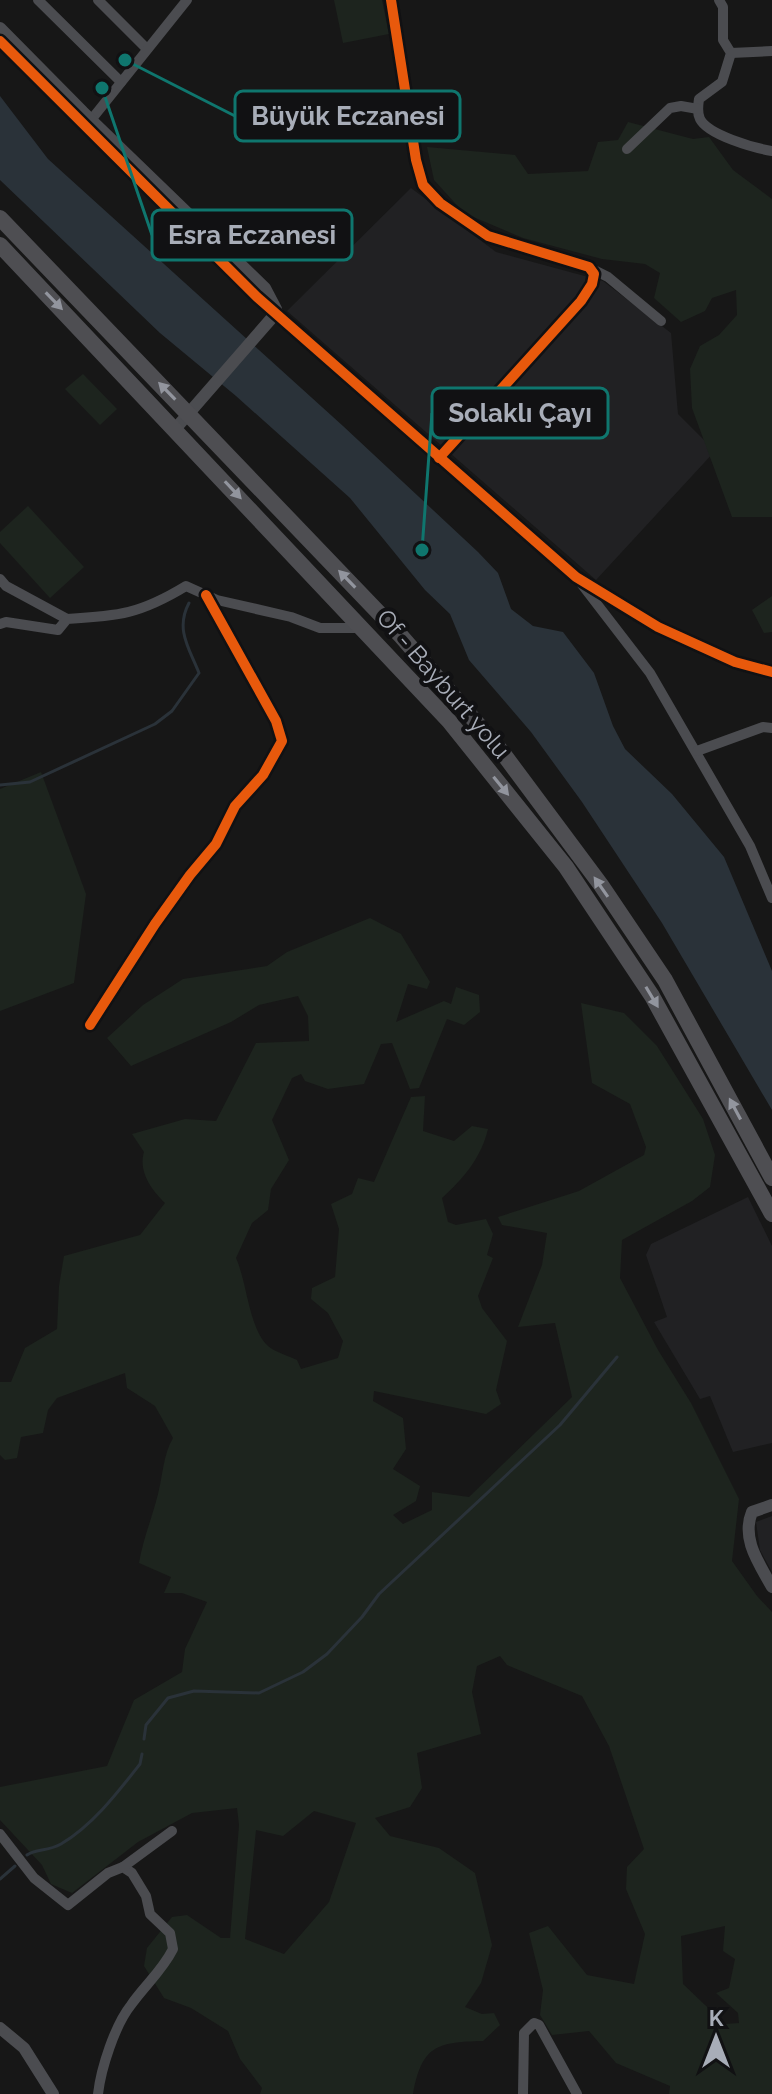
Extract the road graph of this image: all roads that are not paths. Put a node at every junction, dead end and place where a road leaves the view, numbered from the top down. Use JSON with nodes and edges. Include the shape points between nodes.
{"nodes":[{"id":1,"x":38,"y":0,"type":"edge"},
{"id":2,"x":98,"y":0,"type":"edge"},
{"id":3,"x":187,"y":0,"type":"edge"},
{"id":4,"x":391,"y":0,"type":"edge"},
{"id":5,"x":719,"y":0,"type":"edge"},
{"id":6,"x":0,"y":28,"type":"edge"},
{"id":7,"x":0,"y":41,"type":"edge"},
{"id":8,"x":147,"y":49,"type":"junction"},
{"id":9,"x":772,"y":51,"type":"edge"},
{"id":10,"x":731,"y":53,"type":"junction"},
{"id":11,"x":121,"y":82,"type":"junction"},
{"id":12,"x":698,"y":109,"type":"junction"},
{"id":13,"x":88,"y":123,"type":"junction"},
{"id":14,"x":627,"y":149,"type":"dead end"},
{"id":15,"x":772,"y":151,"type":"edge"},
{"id":16,"x":0,"y":218,"type":"edge"},
{"id":17,"x":0,"y":245,"type":"edge"},
{"id":18,"x":589,"y":267,"type":"junction"},
{"id":19,"x":277,"y":312,"type":"junction"},
{"id":20,"x":661,"y":321,"type":"dead end"},
{"id":21,"x":192,"y":410,"type":"junction"},
{"id":22,"x":176,"y":428,"type":"junction"},
{"id":23,"x":439,"y":458,"type":"junction"},
{"id":24,"x":576,"y":577,"type":"junction"},
{"id":25,"x":0,"y":579,"type":"edge"},
{"id":26,"x":206,"y":595,"type":"junction"},
{"id":27,"x":67,"y":619,"type":"junction"},
{"id":28,"x":0,"y":624,"type":"edge"},
{"id":29,"x":362,"y":628,"type":"junction"},
{"id":30,"x":735,"y":662,"type":"joint"},
{"id":31,"x":772,"y":672,"type":"edge"},
{"id":32,"x":772,"y":728,"type":"edge"},
{"id":33,"x":697,"y":751,"type":"junction"},
{"id":34,"x":772,"y":898,"type":"edge"},
{"id":35,"x":90,"y":1025,"type":"dead end"},
{"id":36,"x":772,"y":1178,"type":"edge"},
{"id":37,"x":772,"y":1214,"type":"edge"},
{"id":38,"x":772,"y":1505,"type":"edge"},
{"id":39,"x":772,"y":1587,"type":"edge"},
{"id":40,"x":172,"y":1831,"type":"dead end"},
{"id":41,"x":0,"y":1834,"type":"edge"},
{"id":42,"x":123,"y":1867,"type":"junction"},
{"id":43,"x":0,"y":2028,"type":"edge"},
{"id":44,"x":53,"y":2094,"type":"edge"},
{"id":45,"x":98,"y":2094,"type":"edge"},
{"id":46,"x":523,"y":2094,"type":"edge"},
{"id":47,"x":577,"y":2094,"type":"edge"}],
"edges":[{"from":1,"to":11,"type":"street"},
{"from":2,"to":8,"type":"street"},
{"from":3,"to":8,"type":"street"},
{"from":4,"to":18,"type":"street","via":[[423,185],[488,236]]},
{"from":5,"to":10,"type":"street","via":[[723,40]]},
{"from":6,"to":13,"type":"street"},
{"from":7,"to":13,"type":"street"},
{"from":8,"to":11,"type":"street"},
{"from":9,"to":10,"type":"street"},
{"from":10,"to":12,"type":"street","via":[[722,82],[699,99]]},
{"from":11,"to":13,"type":"street"},
{"from":12,"to":14,"type":"street","via":[[670,108]]},
{"from":12,"to":15,"type":"street","via":[[707,129]]},
{"from":13,"to":19,"type":"street","via":[[265,288]]},
{"from":21,"to":16,"type":"highway","name":"Of - Bayburt yolu","one_way":true},
{"from":17,"to":22,"type":"highway","name":"Of - Bayburt yolu","one_way":true},
{"from":18,"to":20,"type":"street"},
{"from":18,"to":23,"type":"street","via":[[592,284],[581,301]]},
{"from":19,"to":21,"type":"street"},
{"from":19,"to":23,"type":"street"},
{"from":21,"to":22,"type":"street"},
{"from":36,"to":21,"type":"highway","name":"Of - Bayburt yolu","one_way":true,"via":[[665,980],[502,752]]},
{"from":22,"to":29,"type":"highway","name":"Of - Bayburt yolu","one_way":true},
{"from":23,"to":24,"type":"street"},
{"from":24,"to":30,"type":"street","via":[[658,627]]},
{"from":24,"to":33,"type":"street","via":[[650,673]]},
{"from":25,"to":27,"type":"street"},
{"from":26,"to":27,"type":"street","via":[[186,586],[129,613]]},
{"from":26,"to":29,"type":"street","via":[[320,628]]},
{"from":26,"to":35,"type":"street","via":[[282,741]]},
{"from":27,"to":28,"type":"street","via":[[58,630]]},
{"from":29,"to":37,"type":"highway","name":"Of - Bayburt yolu","one_way":true,"via":[[449,721],[566,867],[652,996]]},
{"from":30,"to":31,"type":"street"},
{"from":32,"to":33,"type":"street"},
{"from":33,"to":34,"type":"street","via":[[750,846]]},
{"from":38,"to":39,"type":"street","via":[[752,1512],[746,1526],[753,1553]]},
{"from":40,"to":42,"type":"street"},
{"from":41,"to":42,"type":"street","via":[[34,1878],[68,1905]]},
{"from":42,"to":45,"type":"street","via":[[146,1896],[150,1914],[170,1933],[173,1949],[129,2006]]},
{"from":43,"to":44,"type":"street","via":[[24,2048]]},
{"from":46,"to":47,"type":"street","via":[[524,2033],[534,2023]]}]}
